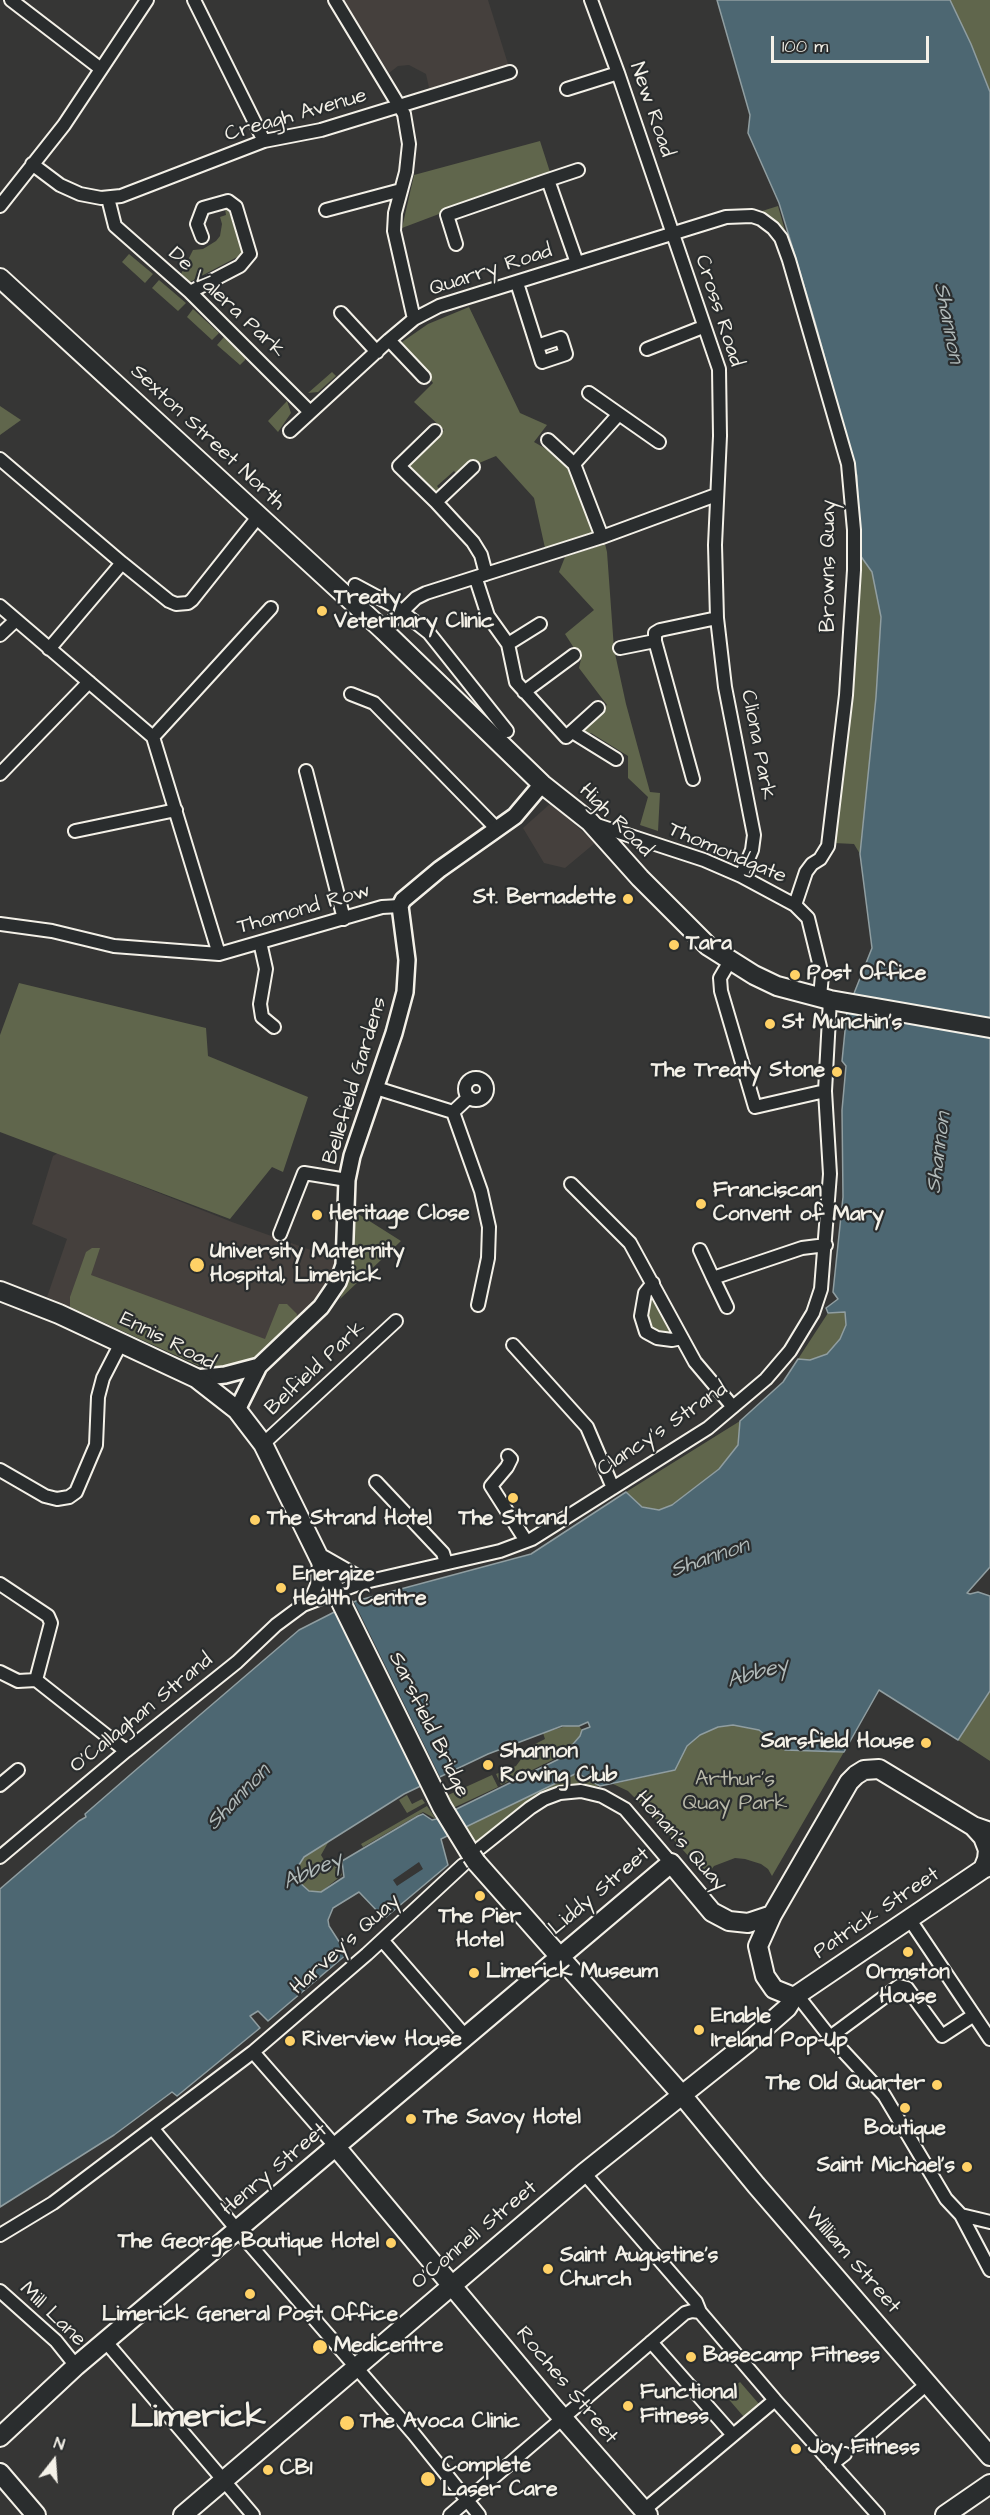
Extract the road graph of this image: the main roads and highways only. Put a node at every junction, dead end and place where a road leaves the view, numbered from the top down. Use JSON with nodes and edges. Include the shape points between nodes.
{"nodes":[{"id":1,"x":0,"y":278,"type":"edge"},
{"id":2,"x":383,"y":630,"type":"joint"},
{"id":3,"x":990,"y":1028,"type":"edge"},
{"id":4,"x":0,"y":1291,"type":"edge"},
{"id":5,"x":320,"y":1558,"type":"junction"},
{"id":6,"x":362,"y":1582,"type":"road end"},
{"id":7,"x":340,"y":1599,"type":"joint"},
{"id":8,"x":982,"y":1829,"type":"edge"},
{"id":9,"x":671,"y":1863,"type":"joint"},
{"id":10,"x":986,"y":1868,"type":"edge"},
{"id":11,"x":772,"y":1915,"type":"junction"},
{"id":12,"x":559,"y":1956,"type":"junction"},
{"id":13,"x":795,"y":1996,"type":"junction"},
{"id":14,"x":682,"y":2095,"type":"junction"},
{"id":15,"x":336,"y":2147,"type":"junction"},
{"id":16,"x":452,"y":2284,"type":"junction"},
{"id":17,"x":20,"y":2417,"type":"junction"},
{"id":18,"x":0,"y":2423,"type":"edge"},
{"id":19,"x":0,"y":2437,"type":"edge"},
{"id":20,"x":990,"y":2456,"type":"edge"},
{"id":21,"x":0,"y":2474,"type":"edge"},
{"id":22,"x":990,"y":2484,"type":"edge"},
{"id":23,"x":646,"y":2513,"type":"edge"},
{"id":24,"x":36,"y":2515,"type":"edge"},
{"id":25,"x":183,"y":2515,"type":"edge"},
{"id":26,"x":945,"y":2515,"type":"edge"}],
"edges":[{"from":1,"to":2,"type":"main road","name":"Sexton Street North"},
{"from":2,"to":3,"type":"main road","name":"High Road","via":[[542,784],[613,837],[708,946],[730,961],[777,986]]},
{"from":4,"to":5,"type":"main road","name":"Ennis Road","via":[[196,1378],[237,1410],[263,1444]]},
{"from":5,"to":6,"type":"main road"},
{"from":5,"to":7,"type":"main road","name":"Ennis Road"},
{"from":7,"to":12,"type":"main road","name":"Sarsfield Bridge","via":[[464,1846]]},
{"from":8,"to":10,"type":"main road","name":"Patrick Street","via":[[988,1850]]},
{"from":8,"to":11,"type":"main road","via":[[879,1769],[864,1770],[849,1782]]},
{"from":9,"to":11,"type":"main road","name":"Honan's Quay","via":[[712,1912],[729,1921],[748,1923]]},
{"from":9,"to":12,"type":"main road","name":"Liddy Street"},
{"from":10,"to":13,"type":"main road","name":"Patrick Street"},
{"from":11,"to":13,"type":"main road","via":[[758,1946],[760,1960],[774,1989]]},
{"from":12,"to":14,"type":"main road","name":"William Street"},
{"from":12,"to":15,"type":"main road","name":"Henry Street"},
{"from":13,"to":14,"type":"main road","name":"O'Connell Street","via":[[786,2009]]},
{"from":14,"to":16,"type":"main road","name":"O'Connell Street"},
{"from":14,"to":20,"type":"main road","name":"William Street"},
{"from":15,"to":16,"type":"main road","name":"Roches Street"},
{"from":15,"to":17,"type":"main road","name":"Henry Street"},
{"from":16,"to":23,"type":"main road","name":"Roches Street"},
{"from":16,"to":25,"type":"main road","name":"O'Connell Street"},
{"from":17,"to":18,"type":"main road","name":"Henry Street"},
{"from":17,"to":19,"type":"main road","name":"Henry Street"},
{"from":21,"to":24,"type":"main road"},
{"from":22,"to":26,"type":"main road"}]}
